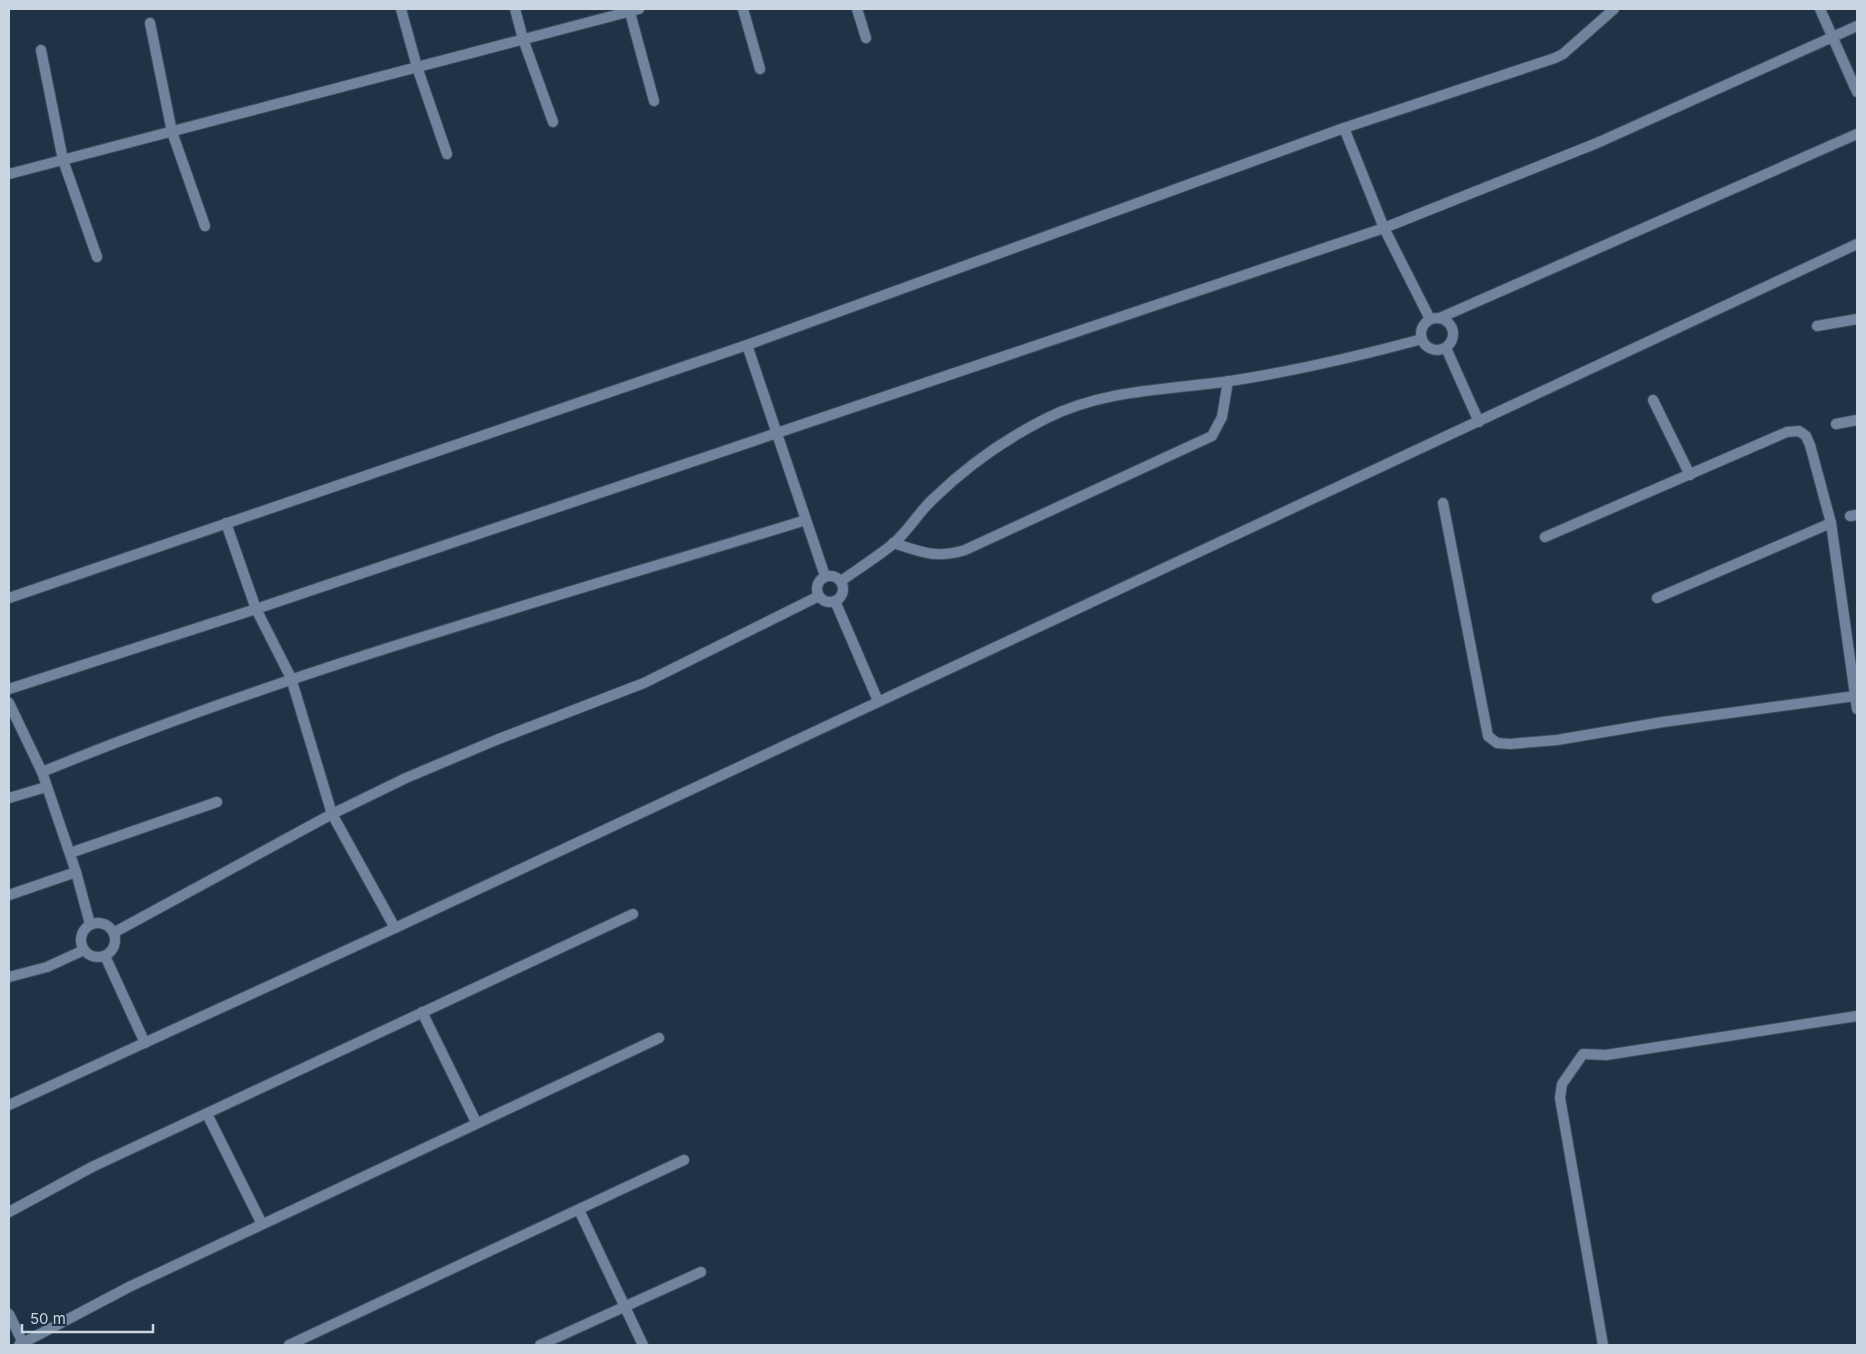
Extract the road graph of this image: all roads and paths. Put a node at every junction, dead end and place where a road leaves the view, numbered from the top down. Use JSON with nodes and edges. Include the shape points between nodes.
{"nodes":[{"id":1,"x":401,"y":9,"type":"edge"},
{"id":2,"x":515,"y":9,"type":"edge"},
{"id":3,"x":742,"y":9,"type":"edge"},
{"id":4,"x":857,"y":9,"type":"edge"},
{"id":5,"x":1614,"y":9,"type":"edge"},
{"id":6,"x":1820,"y":9,"type":"edge"},
{"id":7,"x":632,"y":10,"type":"edge"},
{"id":8,"x":150,"y":23,"type":"dead end"},
{"id":9,"x":1857,"y":26,"type":"edge"},
{"id":10,"x":1833,"y":37,"type":"junction"},
{"id":11,"x":866,"y":38,"type":"dead end"},
{"id":12,"x":523,"y":39,"type":"junction"},
{"id":13,"x":41,"y":50,"type":"dead end"},
{"id":14,"x":417,"y":67,"type":"junction"},
{"id":15,"x":760,"y":70,"type":"dead end"},
{"id":16,"x":1857,"y":92,"type":"edge"},
{"id":17,"x":654,"y":101,"type":"dead end"},
{"id":18,"x":553,"y":122,"type":"dead end"},
{"id":19,"x":1344,"y":128,"type":"junction"},
{"id":20,"x":172,"y":132,"type":"junction"},
{"id":21,"x":1857,"y":134,"type":"edge"},
{"id":22,"x":447,"y":154,"type":"dead end"},
{"id":23,"x":63,"y":160,"type":"junction"},
{"id":24,"x":9,"y":174,"type":"edge"},
{"id":25,"x":205,"y":226,"type":"dead end"},
{"id":26,"x":1384,"y":228,"type":"junction"},
{"id":27,"x":1857,"y":244,"type":"edge"},
{"id":28,"x":97,"y":257,"type":"dead end"},
{"id":29,"x":1442,"y":318,"type":"junction"},
{"id":30,"x":1430,"y":319,"type":"junction"},
{"id":31,"x":1857,"y":319,"type":"edge"},
{"id":32,"x":1817,"y":326,"type":"dead end"},
{"id":33,"x":1422,"y":338,"type":"junction"},
{"id":34,"x":747,"y":345,"type":"junction"},
{"id":35,"x":1446,"y":348,"type":"junction"},
{"id":36,"x":1228,"y":381,"type":"junction"},
{"id":37,"x":1653,"y":400,"type":"dead end"},
{"id":38,"x":1857,"y":420,"type":"edge"},
{"id":39,"x":1479,"y":422,"type":"junction"},
{"id":40,"x":1836,"y":424,"type":"dead end"},
{"id":41,"x":777,"y":432,"type":"junction"},
{"id":42,"x":1690,"y":475,"type":"junction"},
{"id":43,"x":1443,"y":502,"type":"dead end"},
{"id":44,"x":806,"y":520,"type":"junction"},
{"id":45,"x":226,"y":522,"type":"junction"},
{"id":46,"x":1830,"y":523,"type":"junction"},
{"id":47,"x":1545,"y":537,"type":"dead end"},
{"id":48,"x":894,"y":543,"type":"junction"},
{"id":49,"x":825,"y":576,"type":"junction"},
{"id":50,"x":841,"y":581,"type":"junction"},
{"id":51,"x":819,"y":596,"type":"junction"},
{"id":52,"x":9,"y":598,"type":"edge"},
{"id":53,"x":1657,"y":598,"type":"dead end"},
{"id":54,"x":835,"y":601,"type":"junction"},
{"id":55,"x":256,"y":609,"type":"junction"},
{"id":56,"x":291,"y":678,"type":"junction"},
{"id":57,"x":9,"y":689,"type":"edge"},
{"id":58,"x":1855,"y":696,"type":"junction"},
{"id":59,"x":878,"y":701,"type":"junction"},
{"id":60,"x":9,"y":703,"type":"edge"},
{"id":61,"x":1857,"y":709,"type":"edge"},
{"id":62,"x":42,"y":772,"type":"junction"},
{"id":63,"x":46,"y":787,"type":"junction"},
{"id":64,"x":9,"y":798,"type":"edge"},
{"id":65,"x":217,"y":802,"type":"dead end"},
{"id":66,"x":332,"y":814,"type":"junction"},
{"id":67,"x":70,"y":853,"type":"junction"},
{"id":68,"x":76,"y":872,"type":"junction"},
{"id":69,"x":9,"y":895,"type":"edge"},
{"id":70,"x":633,"y":914,"type":"dead end"},
{"id":71,"x":90,"y":924,"type":"junction"},
{"id":72,"x":395,"y":928,"type":"junction"},
{"id":73,"x":115,"y":932,"type":"junction"},
{"id":74,"x":84,"y":950,"type":"junction"},
{"id":75,"x":105,"y":956,"type":"junction"},
{"id":76,"x":9,"y":977,"type":"edge"},
{"id":77,"x":422,"y":1012,"type":"junction"},
{"id":78,"x":1857,"y":1016,"type":"edge"},
{"id":79,"x":659,"y":1038,"type":"dead end"},
{"id":80,"x":145,"y":1043,"type":"junction"},
{"id":81,"x":9,"y":1105,"type":"edge"},
{"id":82,"x":207,"y":1114,"type":"junction"},
{"id":83,"x":476,"y":1122,"type":"junction"},
{"id":84,"x":684,"y":1160,"type":"dead end"},
{"id":85,"x":579,"y":1210,"type":"junction"},
{"id":86,"x":9,"y":1212,"type":"edge"},
{"id":87,"x":262,"y":1224,"type":"junction"},
{"id":88,"x":700,"y":1272,"type":"dead end"},
{"id":89,"x":624,"y":1306,"type":"junction"},
{"id":90,"x":9,"y":1314,"type":"edge"},
{"id":91,"x":21,"y":1344,"type":"edge"},
{"id":92,"x":289,"y":1345,"type":"edge"},
{"id":93,"x":540,"y":1345,"type":"edge"},
{"id":94,"x":643,"y":1345,"type":"edge"},
{"id":95,"x":1603,"y":1345,"type":"edge"}],
"edges":[{"from":1,"to":14,"type":"street"},
{"from":2,"to":12,"type":"street"},
{"from":3,"to":15,"type":"street"},
{"from":4,"to":11,"type":"street"},
{"from":5,"to":19,"type":"street","via":[[1564,54],[1555,58]]},
{"from":6,"to":10,"type":"street"},
{"from":7,"to":12,"type":"street"},
{"from":7,"to":17,"type":"street"},
{"from":8,"to":20,"type":"street"},
{"from":9,"to":10,"type":"street"},
{"from":10,"to":16,"type":"street"},
{"from":10,"to":26,"type":"street","via":[[1598,143]]},
{"from":12,"to":14,"type":"street"},
{"from":12,"to":18,"type":"street"},
{"from":13,"to":23,"type":"street"},
{"from":14,"to":20,"type":"street"},
{"from":14,"to":22,"type":"street"},
{"from":19,"to":26,"type":"street"},
{"from":19,"to":34,"type":"street"},
{"from":20,"to":23,"type":"street"},
{"from":20,"to":25,"type":"street"},
{"from":21,"to":29,"type":"street"},
{"from":23,"to":24,"type":"street"},
{"from":23,"to":28,"type":"street"},
{"from":26,"to":30,"type":"street"},
{"from":26,"to":41,"type":"street"},
{"from":27,"to":39,"type":"street"},
{"from":29,"to":30,"type":"street"},
{"from":29,"to":35,"type":"street","via":[[1452,326],[1453,338]]},
{"from":30,"to":33,"type":"street","via":[[1422,328]]},
{"from":31,"to":32,"type":"street"},
{"from":33,"to":35,"type":"street","via":[[1428,347],[1436,350]]},
{"from":33,"to":36,"type":"street","via":[[1295,370]]},
{"from":34,"to":41,"type":"street"},
{"from":34,"to":45,"type":"street"},
{"from":35,"to":39,"type":"street"},
{"from":36,"to":48,"type":"street","via":[[1110,395],[1047,418],[1005,441],[967,469],[932,500]]},
{"from":36,"to":48,"type":"street","via":[[1222,417],[1212,436],[965,550],[947,556],[931,555]]},
{"from":37,"to":42,"type":"street"},
{"from":38,"to":40,"type":"street"},
{"from":39,"to":59,"type":"street"},
{"from":41,"to":44,"type":"street"},
{"from":41,"to":55,"type":"street"},
{"from":42,"to":46,"type":"street","via":[[1787,432],[1799,431],[1810,445]]},
{"from":42,"to":47,"type":"street"},
{"from":43,"to":58,"type":"street","via":[[1488,736],[1497,743],[1557,740]]},
{"from":44,"to":49,"type":"street"},
{"from":44,"to":56,"type":"street"},
{"from":45,"to":52,"type":"street"},
{"from":45,"to":55,"type":"street"},
{"from":46,"to":53,"type":"street"},
{"from":46,"to":58,"type":"street"},
{"from":48,"to":50,"type":"street"},
{"from":49,"to":50,"type":"street","via":[[834,576]]},
{"from":49,"to":51,"type":"street","via":[[816,588]]},
{"from":50,"to":54,"type":"street","via":[[843,590]]},
{"from":51,"to":54,"type":"street","via":[[823,601]]},
{"from":51,"to":66,"type":"street","via":[[644,683],[406,778]]},
{"from":54,"to":59,"type":"street"},
{"from":55,"to":56,"type":"street"},
{"from":55,"to":57,"type":"street"},
{"from":56,"to":62,"type":"street"},
{"from":56,"to":66,"type":"street"},
{"from":58,"to":61,"type":"street"},
{"from":59,"to":72,"type":"street"},
{"from":60,"to":62,"type":"street"},
{"from":62,"to":63,"type":"street"},
{"from":63,"to":64,"type":"street"},
{"from":63,"to":67,"type":"street"},
{"from":65,"to":67,"type":"street"},
{"from":66,"to":72,"type":"street"},
{"from":66,"to":73,"type":"street"},
{"from":67,"to":68,"type":"street"},
{"from":68,"to":69,"type":"street"},
{"from":68,"to":71,"type":"street"},
{"from":70,"to":77,"type":"street"},
{"from":71,"to":73,"type":"street","via":[[104,922]]},
{"from":71,"to":74,"type":"street","via":[[82,934]]},
{"from":72,"to":80,"type":"street"},
{"from":73,"to":75,"type":"street","via":[[115,946]]},
{"from":74,"to":75,"type":"street","via":[[92,956]]},
{"from":74,"to":76,"type":"street","via":[[47,967]]},
{"from":75,"to":80,"type":"street"},
{"from":77,"to":82,"type":"street"},
{"from":77,"to":83,"type":"street"},
{"from":78,"to":95,"type":"street","via":[[1606,1055],[1584,1054],[1562,1084],[1560,1098]]},
{"from":79,"to":83,"type":"street"},
{"from":80,"to":81,"type":"street"},
{"from":82,"to":86,"type":"street","via":[[92,1167]]},
{"from":82,"to":87,"type":"street"},
{"from":83,"to":87,"type":"street"},
{"from":84,"to":85,"type":"street"},
{"from":85,"to":89,"type":"street"},
{"from":85,"to":92,"type":"street"},
{"from":87,"to":91,"type":"street","via":[[129,1287]]},
{"from":88,"to":89,"type":"street"},
{"from":89,"to":93,"type":"street"},
{"from":89,"to":94,"type":"street"},
{"from":90,"to":91,"type":"street"}]}
